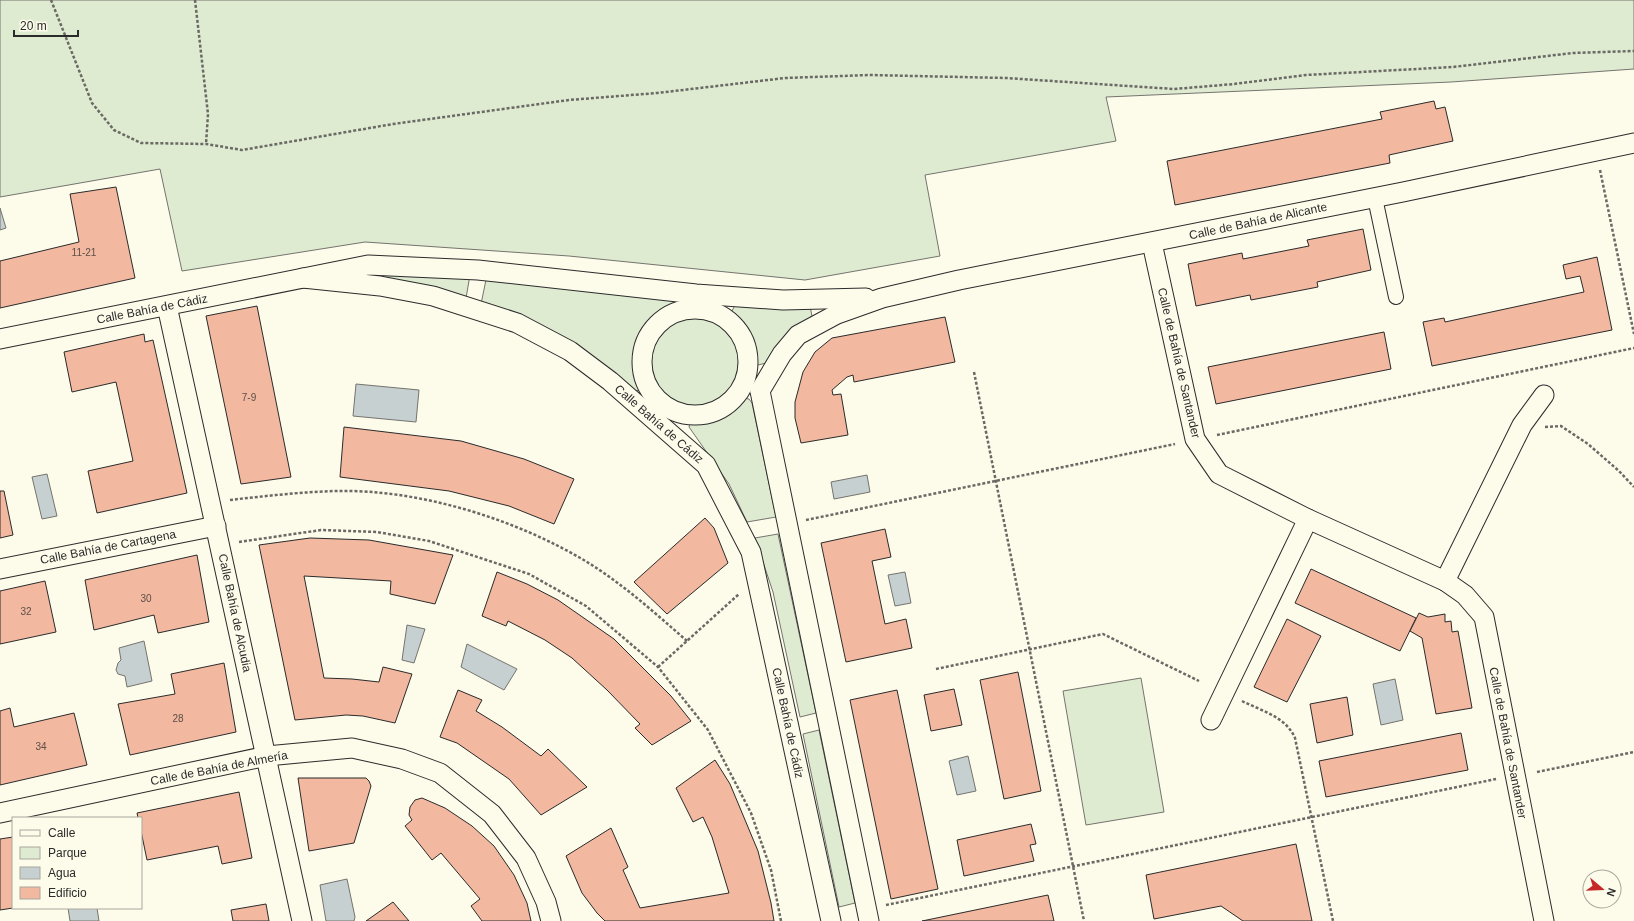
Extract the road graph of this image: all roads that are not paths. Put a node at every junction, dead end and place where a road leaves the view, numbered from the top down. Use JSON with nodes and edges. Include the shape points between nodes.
{"nodes":[{"id":1,"x":1634,"y":143,"type":"edge"},
{"id":2,"x":1375,"y":198,"type":"junction"},
{"id":3,"x":1152,"y":243,"type":"junction"},
{"id":4,"x":303,"y":278,"type":"junction"},
{"id":5,"x":1396,"y":297,"type":"dead end"},
{"id":6,"x":882,"y":298,"type":"junction"},
{"id":7,"x":695,"y":301,"type":"junction"},
{"id":8,"x":167,"y":306,"type":"junction"},
{"id":9,"x":0,"y":339,"type":"edge"},
{"id":10,"x":752,"y":388,"type":"junction"},
{"id":11,"x":1544,"y":395,"type":"dead end"},
{"id":12,"x":653,"y":408,"type":"junction"},
{"id":13,"x":1308,"y":519,"type":"junction"},
{"id":14,"x":216,"y":526,"type":"junction"},
{"id":15,"x":0,"y":569,"type":"edge"},
{"id":16,"x":1445,"y":581,"type":"junction"},
{"id":17,"x":1211,"y":720,"type":"dead end"},
{"id":18,"x":267,"y":756,"type":"junction"},
{"id":19,"x":0,"y":813,"type":"edge"},
{"id":20,"x":874,"y":914,"type":"edge"},
{"id":21,"x":302,"y":921,"type":"edge"},
{"id":22,"x":551,"y":921,"type":"edge"},
{"id":23,"x":831,"y":921,"type":"edge"},
{"id":24,"x":1544,"y":921,"type":"edge"}],
"edges":[{"from":1,"to":2,"type":"street","name":"Calle de Bahía de Alicante"},
{"from":2,"to":3,"type":"street","name":"Calle de Bahía de Alicante"},
{"from":2,"to":5,"type":"street"},
{"from":3,"to":6,"type":"street","name":"Calle de Bahía de Alicante","via":[[970,278]]},
{"from":3,"to":13,"type":"street","name":"Calle de Bahía de Santander","via":[[1196,440],[1219,474]]},
{"from":4,"to":7,"type":"street","name":"Calle Bahía de Cádiz","via":[[368,265],[478,270]]},
{"from":4,"to":8,"type":"street","name":"Calle Bahía de Cádiz"},
{"from":4,"to":12,"type":"street","name":"Calle Bahía de Cádiz","via":[[380,286],[433,296],[517,323],[570,351],[610,381]]},
{"from":6,"to":7,"type":"street","name":"Calle de Bahía de Alicante"},
{"from":6,"to":10,"type":"street","name":"Calle de Bahía de Alicante","via":[[838,314],[798,336]]},
{"from":7,"to":10,"type":"street","via":[[728,320],[740,333],[747,350]]},
{"from":7,"to":12,"type":"street","via":[[660,321],[649,335],[642,352],[642,371]]},
{"from":8,"to":9,"type":"street","name":"Calle Bahía de Cádiz"},
{"from":8,"to":14,"type":"street","name":"Calle Bahía de Alcudia"},
{"from":10,"to":12,"type":"street","via":[[722,409],[706,415],[689,416]]},
{"from":10,"to":20,"type":"street"},
{"from":11,"to":16,"type":"street","via":[[1522,425]]},
{"from":12,"to":23,"type":"street","name":"Calle Bahía de Cádiz","via":[[706,465],[750,552]]},
{"from":13,"to":16,"type":"street","name":"Calle de Bahía de Santander"},
{"from":13,"to":17,"type":"street"},
{"from":14,"to":15,"type":"street","name":"Calle Bahía de Cartagena"},
{"from":14,"to":18,"type":"street","name":"Calle Bahía de Alcudia"},
{"from":16,"to":24,"type":"street","name":"Calle de Bahía de Santander","via":[[1466,595],[1484,617]]},
{"from":18,"to":19,"type":"street","name":"Calle de Bahía de Almería"},
{"from":18,"to":21,"type":"street","name":"Calle Bahía de Alcudia"},
{"from":18,"to":22,"type":"street","name":"Calle de Bahía de Almería","via":[[352,748],[402,759],[440,773],[492,814],[526,858],[546,902]]}]}
